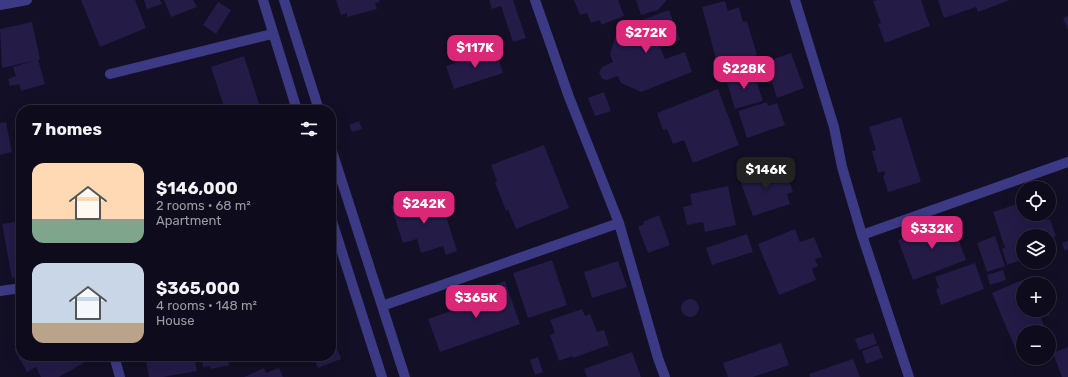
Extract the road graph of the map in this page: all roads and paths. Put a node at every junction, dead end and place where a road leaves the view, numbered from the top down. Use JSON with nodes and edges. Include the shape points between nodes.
{"nodes":[{"id":1,"x":27,"y":0,"type":"edge"},
{"id":2,"x":263,"y":0,"type":"edge"},
{"id":3,"x":284,"y":0,"type":"edge"},
{"id":4,"x":535,"y":0,"type":"edge"},
{"id":5,"x":795,"y":0,"type":"edge"},
{"id":6,"x":0,"y":5,"type":"edge"},
{"id":7,"x":272,"y":34,"type":"junction"},
{"id":8,"x":110,"y":74,"type":"dead end"},
{"id":9,"x":295,"y":105,"type":"edge"},
{"id":10,"x":317,"y":105,"type":"edge"},
{"id":11,"x":1068,"y":162,"type":"edge"},
{"id":12,"x":336,"y":163,"type":"edge"},
{"id":13,"x":619,"y":223,"type":"junction"},
{"id":14,"x":336,"y":234,"type":"edge"},
{"id":15,"x":862,"y":235,"type":"junction"},
{"id":16,"x":16,"y":289,"type":"edge"},
{"id":17,"x":0,"y":291,"type":"edge"},
{"id":18,"x":382,"y":306,"type":"junction"},
{"id":19,"x":115,"y":361,"type":"edge"},
{"id":20,"x":120,"y":377,"type":"edge"},
{"id":21,"x":382,"y":377,"type":"edge"},
{"id":22,"x":405,"y":377,"type":"edge"},
{"id":23,"x":665,"y":377,"type":"edge"},
{"id":24,"x":909,"y":377,"type":"edge"}],
"edges":[{"from":1,"to":6,"type":"street"},
{"from":2,"to":7,"type":"street"},
{"from":3,"to":10,"type":"street"},
{"from":4,"to":13,"type":"street","via":[[569,96]]},
{"from":5,"to":15,"type":"street","via":[[834,127],[842,167]]},
{"from":7,"to":8,"type":"street"},
{"from":7,"to":9,"type":"street"},
{"from":11,"to":15,"type":"street"},
{"from":12,"to":18,"type":"street"},
{"from":13,"to":18,"type":"street"},
{"from":13,"to":23,"type":"street"},
{"from":14,"to":21,"type":"street"},
{"from":15,"to":24,"type":"street"},
{"from":16,"to":17,"type":"street"},
{"from":18,"to":22,"type":"street"},
{"from":19,"to":20,"type":"street"}]}
